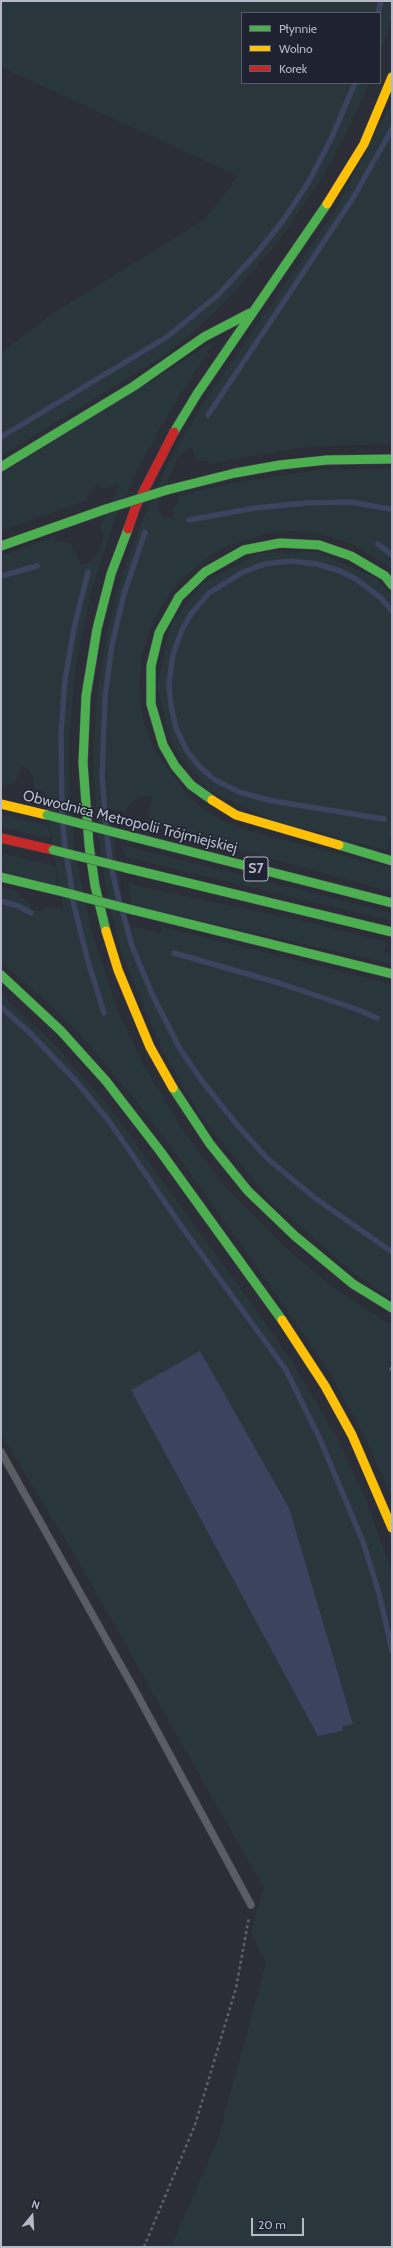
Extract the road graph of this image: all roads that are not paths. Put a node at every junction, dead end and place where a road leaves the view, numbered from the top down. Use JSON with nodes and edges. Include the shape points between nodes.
{"nodes":[{"id":1,"x":392,"y":77,"type":"edge"},
{"id":2,"x":253,"y":312,"type":"junction"},
{"id":3,"x":392,"y":459,"type":"edge"},
{"id":4,"x":1,"y":466,"type":"edge"},
{"id":5,"x":1,"y":546,"type":"edge"},
{"id":6,"x":392,"y":585,"type":"edge"},
{"id":7,"x":1,"y":804,"type":"edge"},
{"id":8,"x":1,"y":838,"type":"edge"},
{"id":9,"x":392,"y":861,"type":"edge"},
{"id":10,"x":1,"y":877,"type":"edge"},
{"id":11,"x":392,"y":903,"type":"edge"},
{"id":12,"x":391,"y":932,"type":"edge"},
{"id":13,"x":392,"y":974,"type":"edge"},
{"id":14,"x":1,"y":975,"type":"edge"},
{"id":15,"x":392,"y":1308,"type":"edge"},
{"id":16,"x":1,"y":1452,"type":"edge"},
{"id":17,"x":392,"y":1528,"type":"edge"},
{"id":18,"x":251,"y":1905,"type":"road end"}],
"edges":[{"from":1,"to":2,"type":"highway","via":[[364,144],[328,203]]},
{"from":2,"to":4,"type":"highway","via":[[204,337],[134,386]]},
{"from":2,"to":15,"type":"highway","via":[[194,400],[152,473],[111,574],[93,648],[85,711],[84,780],[89,845],[95,886],[118,970],[150,1047],[181,1101],[210,1144],[248,1191],[294,1236],[353,1284]]},
{"from":3,"to":5,"type":"highway","bridge":true,"via":[[280,464],[235,473],[106,509]]},
{"from":6,"to":9,"type":"highway","via":[[385,576],[352,556],[319,545],[280,543],[244,550],[205,572],[179,598],[159,633],[151,666],[151,704],[163,746],[175,766],[191,785],[210,800],[236,816]]},
{"from":7,"to":11,"type":"highway","name":"Obwodnica Metropolii Trójmiejskiej","number":"S7","bridge":true},
{"from":8,"to":12,"type":"highway","number":"S7","bridge":true},
{"from":10,"to":13,"type":"highway","bridge":true},
{"from":14,"to":17,"type":"highway","via":[[61,1031],[106,1081],[265,1296],[324,1386],[352,1435]]},
{"from":16,"to":18,"type":"lane","via":[[138,1696]]}]}
